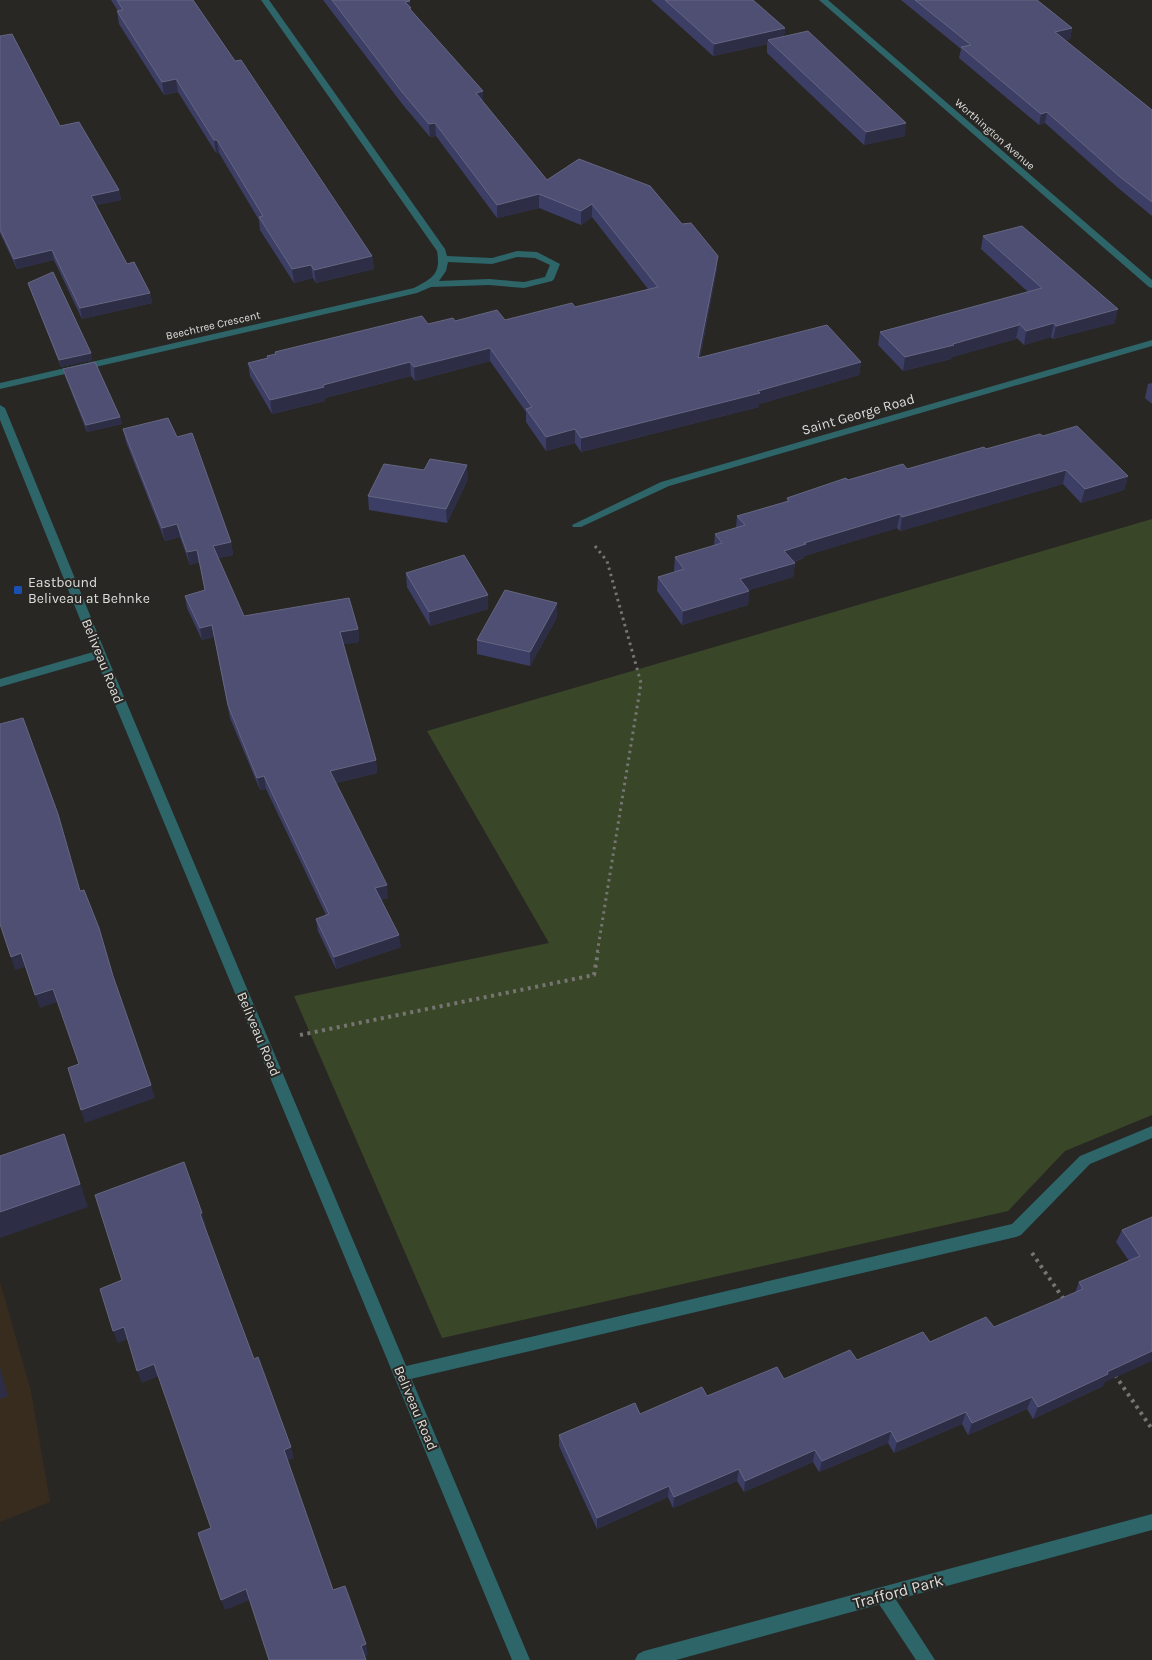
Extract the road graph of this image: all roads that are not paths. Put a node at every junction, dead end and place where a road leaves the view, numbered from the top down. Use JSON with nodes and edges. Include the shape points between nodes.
{"nodes":[{"id":1,"x":264,"y":0,"type":"edge"},
{"id":2,"x":823,"y":0,"type":"edge"},
{"id":3,"x":444,"y":259,"type":"junction"},
{"id":4,"x":431,"y":284,"type":"junction"},
{"id":5,"x":1152,"y":284,"type":"edge"},
{"id":6,"x":1152,"y":343,"type":"edge"},
{"id":7,"x":0,"y":386,"type":"edge"},
{"id":8,"x":0,"y":408,"type":"edge"},
{"id":9,"x":576,"y":525,"type":"road end"},
{"id":10,"x":100,"y":654,"type":"junction"},
{"id":11,"x":0,"y":683,"type":"edge"},
{"id":12,"x":1152,"y":1132,"type":"edge"},
{"id":13,"x":402,"y":1374,"type":"junction"},
{"id":14,"x":1152,"y":1522,"type":"edge"},
{"id":15,"x":883,"y":1595,"type":"junction"},
{"id":16,"x":521,"y":1660,"type":"edge"},
{"id":17,"x":644,"y":1660,"type":"edge"},
{"id":18,"x":926,"y":1660,"type":"edge"}],
"edges":[{"from":1,"to":3,"type":"street","via":[[442,251]]},
{"from":2,"to":5,"type":"street","name":"Worthington Avenue"},
{"from":3,"to":4,"type":"street","via":[[440,275]]},
{"from":3,"to":4,"type":"street","name":"Beechtree Crescent","via":[[492,261],[517,254],[537,255],[555,264],[549,279],[524,285],[489,282]]},
{"from":4,"to":7,"type":"street","name":"Beechtree Crescent","via":[[417,290]]},
{"from":6,"to":9,"type":"street","name":"Saint George Road","via":[[665,484]]},
{"from":8,"to":10,"type":"street","name":"Beliveau Road"},
{"from":10,"to":11,"type":"street"},
{"from":10,"to":13,"type":"street","name":"Beliveau Road"},
{"from":12,"to":13,"type":"street","via":[[1085,1160],[1016,1230]]},
{"from":13,"to":16,"type":"street","name":"Beliveau Road"},
{"from":14,"to":15,"type":"street","name":"Trafford Park"},
{"from":15,"to":17,"type":"street","name":"Trafford Park"},
{"from":15,"to":18,"type":"street"}]}
